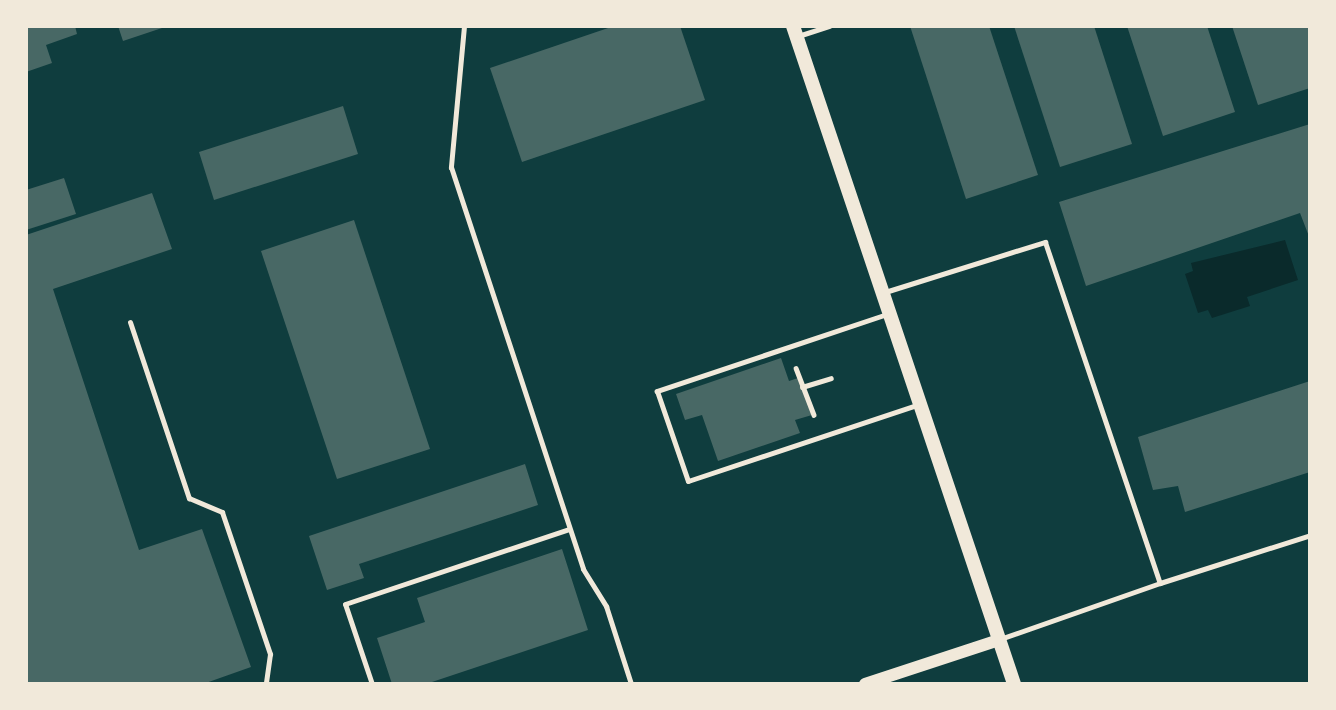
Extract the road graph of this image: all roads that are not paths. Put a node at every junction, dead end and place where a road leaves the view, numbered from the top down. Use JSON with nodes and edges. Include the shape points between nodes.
{"nodes":[{"id":1,"x":464,"y":26,"type":"edge"},
{"id":2,"x":829,"y":26,"type":"edge"},
{"id":3,"x":794,"y":31,"type":"edge"},
{"id":4,"x":882,"y":293,"type":"junction"},
{"id":5,"x":889,"y":313,"type":"junction"},
{"id":6,"x":130,"y":322,"type":"dead end"},
{"id":7,"x":919,"y":404,"type":"junction"},
{"id":8,"x":569,"y":529,"type":"junction"},
{"id":9,"x":1310,"y":535,"type":"edge"},
{"id":10,"x":1160,"y":583,"type":"junction"},
{"id":11,"x":999,"y":640,"type":"junction"},
{"id":12,"x":266,"y":684,"type":"edge"},
{"id":13,"x":372,"y":684,"type":"edge"},
{"id":14,"x":631,"y":684,"type":"edge"},
{"id":15,"x":865,"y":684,"type":"edge"},
{"id":16,"x":1014,"y":684,"type":"edge"}],
"edges":[{"from":1,"to":8,"type":"lane","via":[[451,167]]},
{"from":2,"to":3,"type":"lane"},
{"from":3,"to":4,"type":"main road"},
{"from":4,"to":5,"type":"main road"},
{"from":4,"to":10,"type":"lane","via":[[1045,242]]},
{"from":5,"to":7,"type":"main road"},
{"from":5,"to":7,"type":"lane","via":[[657,391],[688,481]]},
{"from":6,"to":12,"type":"lane","via":[[189,498],[222,512],[270,654]]},
{"from":7,"to":11,"type":"main road"},
{"from":8,"to":13,"type":"lane","via":[[345,604]]},
{"from":8,"to":14,"type":"lane","via":[[606,606]]},
{"from":9,"to":10,"type":"lane"},
{"from":10,"to":11,"type":"lane"},
{"from":11,"to":15,"type":"street"},
{"from":11,"to":16,"type":"main road"}]}
